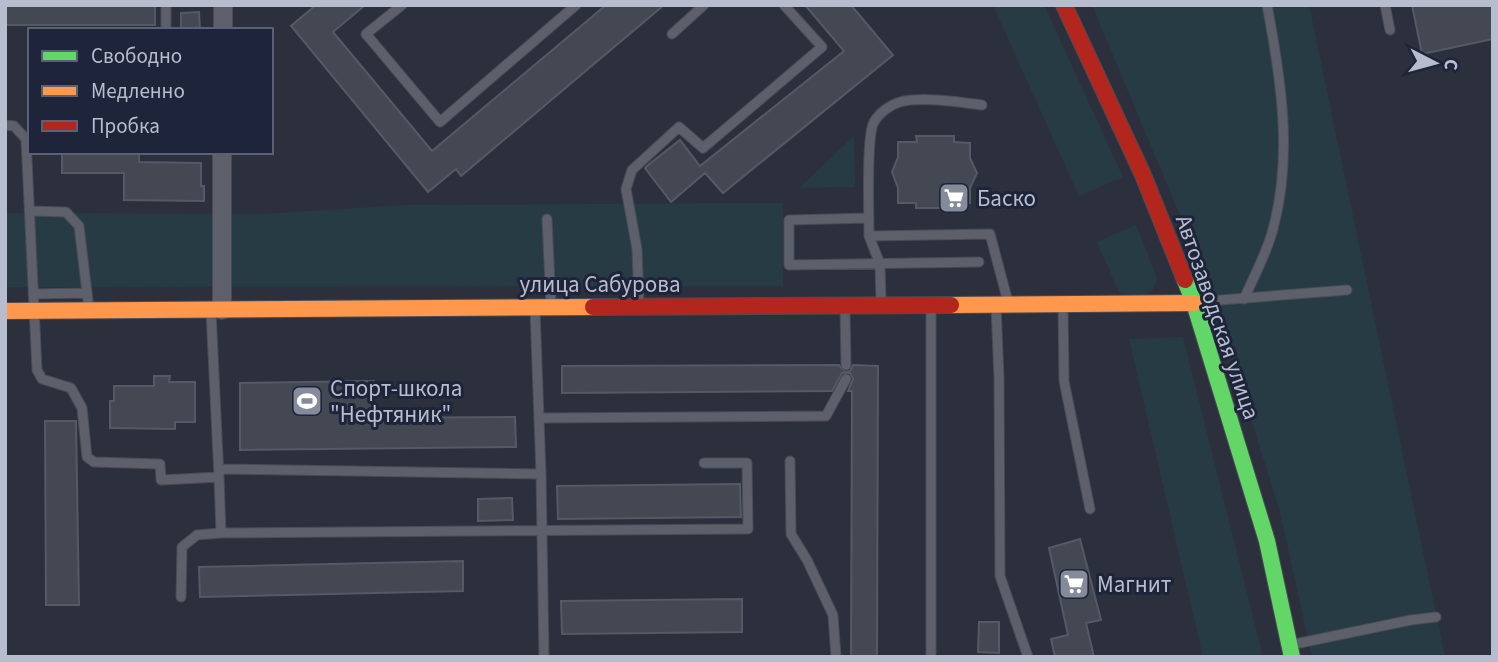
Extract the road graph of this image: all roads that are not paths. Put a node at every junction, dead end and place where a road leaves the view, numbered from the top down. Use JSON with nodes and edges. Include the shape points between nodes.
{"nodes":[{"id":1,"x":166,"y":5,"type":"edge"},
{"id":2,"x":223,"y":5,"type":"edge"},
{"id":3,"x":402,"y":5,"type":"edge"},
{"id":4,"x":576,"y":5,"type":"edge"},
{"id":5,"x":704,"y":5,"type":"edge"},
{"id":6,"x":784,"y":5,"type":"edge"},
{"id":7,"x":1064,"y":5,"type":"edge"},
{"id":8,"x":1267,"y":5,"type":"edge"},
{"id":9,"x":1385,"y":5,"type":"edge"},
{"id":10,"x":166,"y":28,"type":"edge"},
{"id":11,"x":223,"y":28,"type":"edge"},
{"id":12,"x":1390,"y":30,"type":"dead end"},
{"id":13,"x":672,"y":34,"type":"dead end"},
{"id":14,"x":982,"y":105,"type":"dead end"},
{"id":15,"x":5,"y":125,"type":"edge"},
{"id":16,"x":222,"y":154,"type":"edge"},
{"id":17,"x":30,"y":211,"type":"junction"},
{"id":18,"x":869,"y":218,"type":"junction"},
{"id":19,"x":547,"y":219,"type":"dead end"},
{"id":20,"x":869,"y":236,"type":"junction"},
{"id":21,"x":979,"y":262,"type":"dead end"},
{"id":22,"x":880,"y":264,"type":"junction"},
{"id":23,"x":1347,"y":290,"type":"dead end"},
{"id":24,"x":88,"y":293,"type":"junction"},
{"id":25,"x":33,"y":294,"type":"junction"},
{"id":26,"x":1244,"y":299,"type":"junction"},
{"id":27,"x":1194,"y":303,"type":"junction"},
{"id":28,"x":931,"y":304,"type":"junction"},
{"id":29,"x":1002,"y":304,"type":"junction"},
{"id":30,"x":1063,"y":304,"type":"junction"},
{"id":31,"x":845,"y":305,"type":"junction"},
{"id":32,"x":881,"y":305,"type":"junction"},
{"id":33,"x":543,"y":307,"type":"junction"},
{"id":34,"x":639,"y":307,"type":"junction"},
{"id":35,"x":89,"y":310,"type":"junction"},
{"id":36,"x":216,"y":310,"type":"junction"},
{"id":37,"x":5,"y":311,"type":"edge"},
{"id":38,"x":34,"y":311,"type":"junction"},
{"id":39,"x":846,"y":365,"type":"dead end"},
{"id":40,"x":846,"y":379,"type":"dead end"},
{"id":41,"x":538,"y":418,"type":"junction"},
{"id":42,"x":790,"y":461,"type":"dead end"},
{"id":43,"x":704,"y":463,"type":"dead end"},
{"id":44,"x":219,"y":473,"type":"junction"},
{"id":45,"x":541,"y":474,"type":"junction"},
{"id":46,"x":1090,"y":509,"type":"dead end"},
{"id":47,"x":542,"y":532,"type":"junction"},
{"id":48,"x":221,"y":533,"type":"junction"},
{"id":49,"x":181,"y":597,"type":"dead end"},
{"id":50,"x":1436,"y":617,"type":"dead end"},
{"id":51,"x":1291,"y":651,"type":"edge"},
{"id":52,"x":544,"y":657,"type":"edge"},
{"id":53,"x":836,"y":657,"type":"edge"},
{"id":54,"x":931,"y":657,"type":"edge"},
{"id":55,"x":1028,"y":657,"type":"edge"}],
"edges":[{"from":1,"to":10,"type":"lane"},
{"from":2,"to":11,"type":"street"},
{"from":3,"to":4,"type":"lane","via":[[366,34],[440,122]]},
{"from":5,"to":13,"type":"lane"},
{"from":6,"to":34,"type":"lane","via":[[822,47],[703,148],[680,127],[632,170],[626,188],[637,249]]},
{"from":7,"to":27,"type":"street","name":"Автозаводская улица","via":[[1143,175]]},
{"from":8,"to":26,"type":"lane","via":[[1278,66],[1285,158],[1273,230]]},
{"from":9,"to":12,"type":"lane"},
{"from":14,"to":18,"type":"lane","via":[[901,102],[885,109],[872,124]]},
{"from":15,"to":17,"type":"lane","via":[[14,126],[26,139]]},
{"from":16,"to":36,"type":"street"},
{"from":17,"to":24,"type":"lane","via":[[66,212],[79,226]]},
{"from":17,"to":25,"type":"lane"},
{"from":18,"to":20,"type":"lane"},
{"from":18,"to":22,"type":"lane","via":[[789,220],[789,265]]},
{"from":19,"to":33,"type":"lane"},
{"from":20,"to":22,"type":"lane"},
{"from":20,"to":29,"type":"lane","via":[[990,234]]},
{"from":21,"to":22,"type":"lane"},
{"from":22,"to":32,"type":"lane"},
{"from":23,"to":26,"type":"lane"},
{"from":24,"to":25,"type":"lane"},
{"from":24,"to":35,"type":"lane"},
{"from":25,"to":38,"type":"lane"},
{"from":26,"to":27,"type":"lane"},
{"from":27,"to":30,"type":"street","name":"улица Сабурова"},
{"from":27,"to":51,"type":"street","name":"Автозаводская улица","via":[[1255,496]]},
{"from":28,"to":29,"type":"street","name":"улица Сабурова"},
{"from":28,"to":32,"type":"street","name":"улица Сабурова"},
{"from":28,"to":54,"type":"lane"},
{"from":29,"to":30,"type":"street","name":"улица Сабурова"},
{"from":29,"to":55,"type":"lane","via":[[1000,576]]},
{"from":30,"to":46,"type":"lane","via":[[1064,381]]},
{"from":31,"to":32,"type":"street","name":"улица Сабурова"},
{"from":31,"to":34,"type":"street","name":"улица Сабурова"},
{"from":31,"to":39,"type":"lane"},
{"from":33,"to":34,"type":"street","name":"улица Сабурова"},
{"from":33,"to":36,"type":"street","name":"улица Сабурова"},
{"from":33,"to":41,"type":"lane"},
{"from":35,"to":36,"type":"street","name":"улица Сабурова"},
{"from":35,"to":38,"type":"street","name":"улица Сабурова"},
{"from":36,"to":44,"type":"lane"},
{"from":37,"to":38,"type":"street","name":"улица Сабурова"},
{"from":38,"to":44,"type":"lane","via":[[37,370],[42,379],[71,388],[82,408],[87,457],[94,462],[160,464],[161,480]]},
{"from":40,"to":41,"type":"lane","via":[[826,416]]},
{"from":41,"to":45,"type":"lane"},
{"from":42,"to":53,"type":"lane","via":[[790,534],[833,615]]},
{"from":43,"to":47,"type":"lane","via":[[747,463],[748,529]]},
{"from":44,"to":45,"type":"lane"},
{"from":44,"to":48,"type":"lane"},
{"from":45,"to":47,"type":"lane"},
{"from":47,"to":48,"type":"lane"},
{"from":47,"to":52,"type":"lane"},
{"from":48,"to":49,"type":"lane","via":[[197,535],[182,547]]},
{"from":50,"to":51,"type":"lane"}]}
